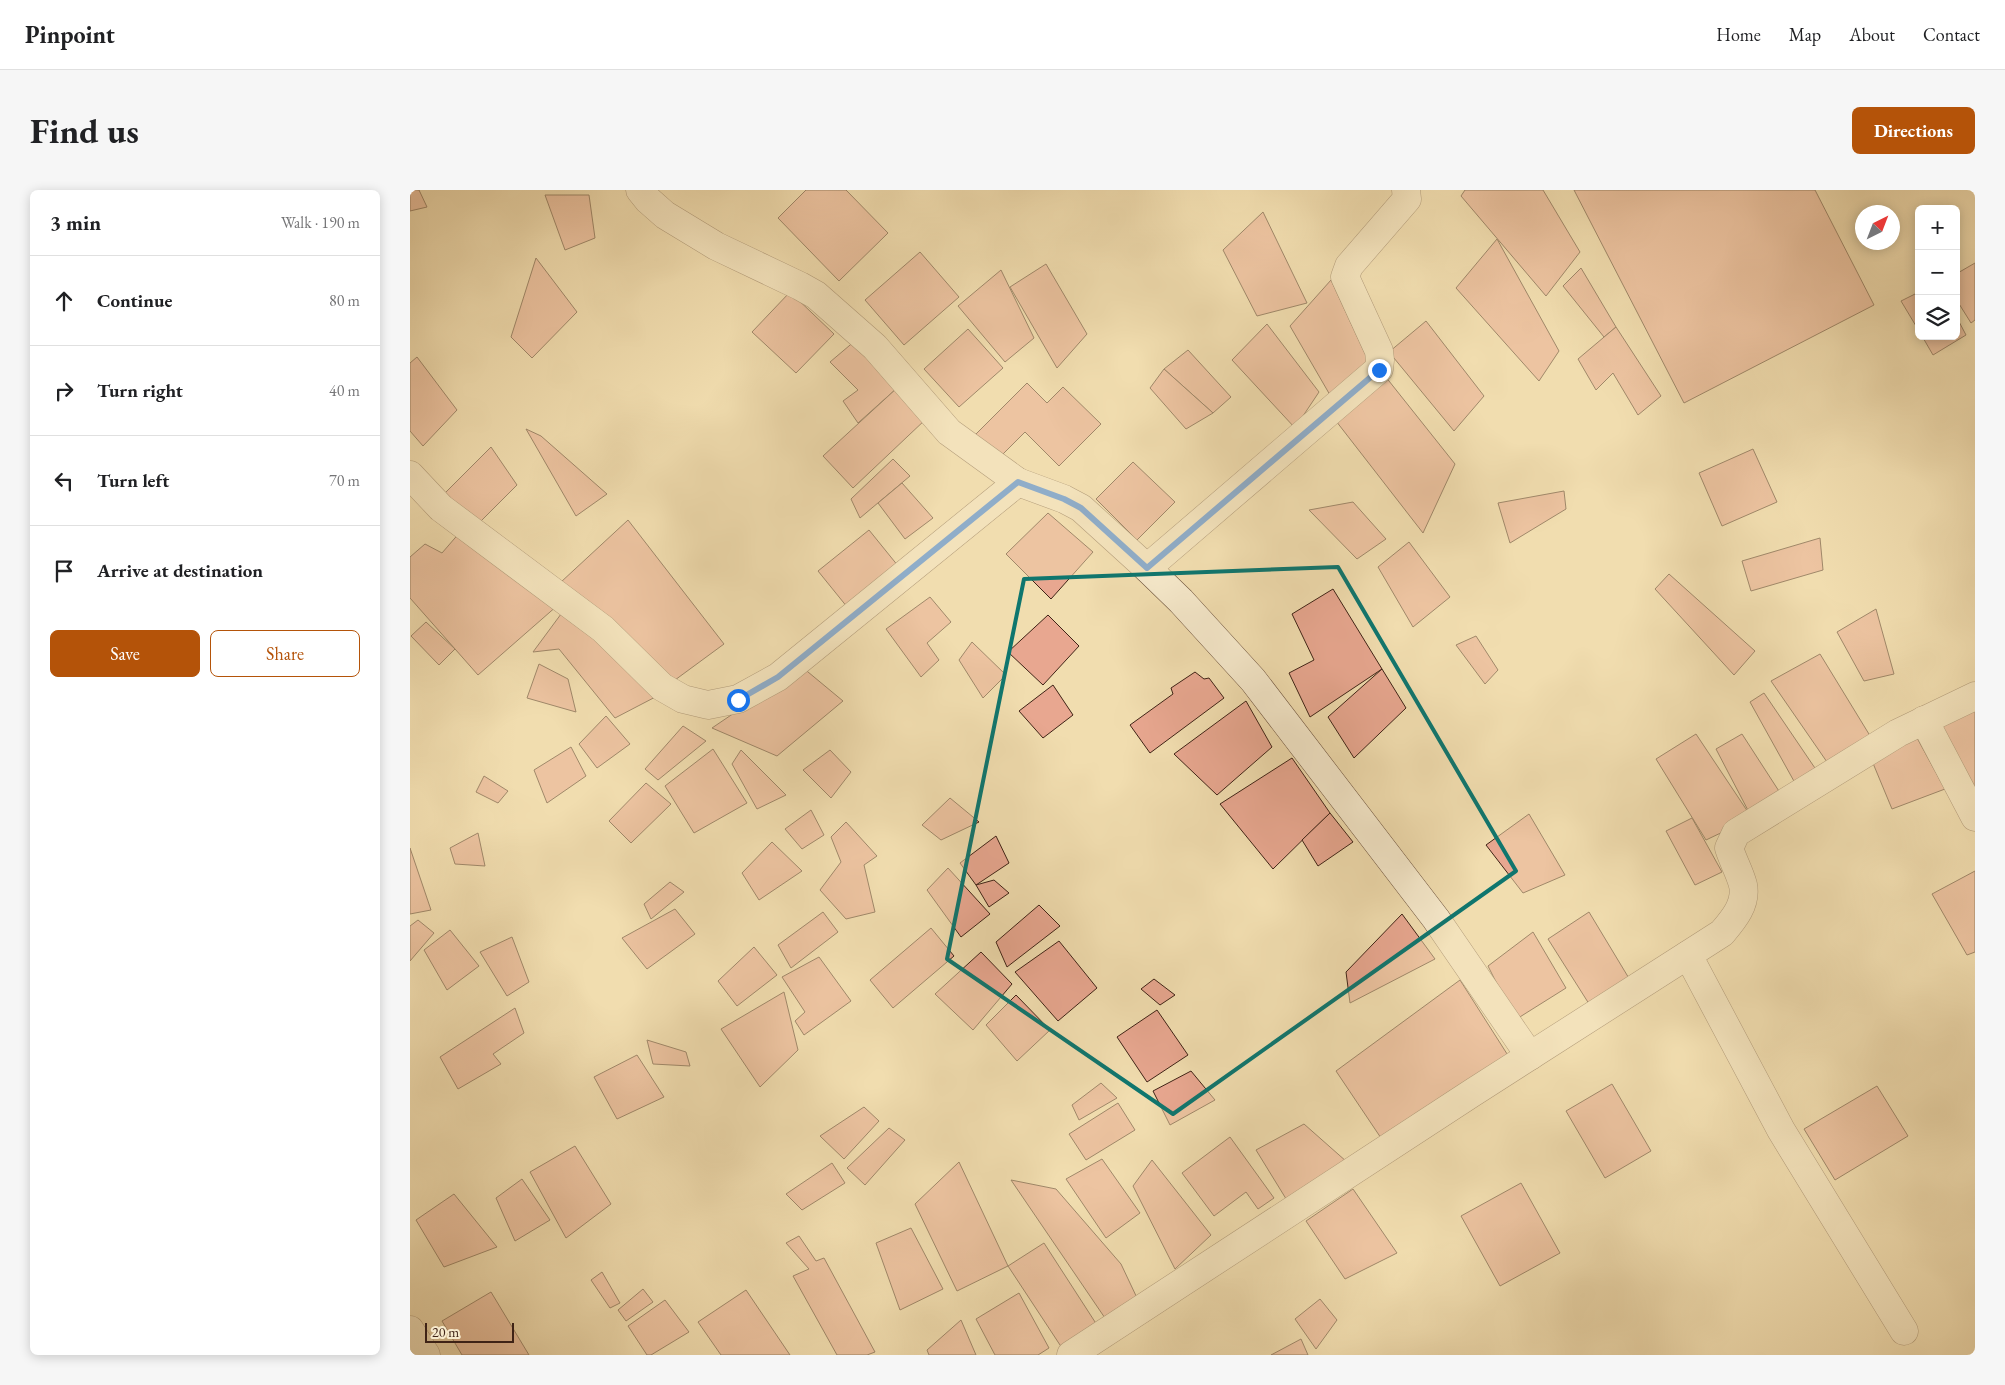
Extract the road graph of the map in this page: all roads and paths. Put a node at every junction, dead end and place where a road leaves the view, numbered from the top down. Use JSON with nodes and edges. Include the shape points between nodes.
{"nodes":[{"id":1,"x":640,"y":190,"type":"edge"},
{"id":2,"x":1406,"y":190,"type":"edge"},
{"id":3,"x":410,"y":475,"type":"edge"},
{"id":4,"x":1018,"y":482,"type":"junction"},
{"id":5,"x":1147,"y":568,"type":"junction"},
{"id":6,"x":1975,"y":696,"type":"edge"},
{"id":7,"x":1924,"y":720,"type":"junction"},
{"id":8,"x":1975,"y":816,"type":"edge"},
{"id":9,"x":1688,"y":955,"type":"junction"},
{"id":10,"x":1530,"y":1056,"type":"junction"},
{"id":11,"x":410,"y":1330,"type":"edge"},
{"id":12,"x":1904,"y":1331,"type":"dead end"},
{"id":13,"x":426,"y":1355,"type":"edge"},
{"id":14,"x":1071,"y":1355,"type":"edge"}],
"edges":[{"from":1,"to":4,"type":"street","via":[[665,215],[716,246],[816,295],[875,347],[949,432]]},
{"from":2,"to":5,"type":"street","via":[[1407,199],[1349,266],[1345,277],[1379,351],[1379,370]]},
{"from":3,"to":4,"type":"street","via":[[441,508],[603,629],[662,688],[683,699],[708,705],[738,700],[778,677]]},
{"from":4,"to":5,"type":"street","via":[[1081,508]]},
{"from":5,"to":10,"type":"street","via":[[1253,680],[1436,918]]},
{"from":6,"to":7,"type":"street"},
{"from":7,"to":8,"type":"street"},
{"from":7,"to":9,"type":"street","via":[[1736,833],[1729,848],[1743,886],[1736,918],[1722,933]]},
{"from":9,"to":10,"type":"street"},
{"from":9,"to":12,"type":"street","via":[[1782,1130]]},
{"from":10,"to":14,"type":"street"},
{"from":11,"to":13,"type":"street"}]}
